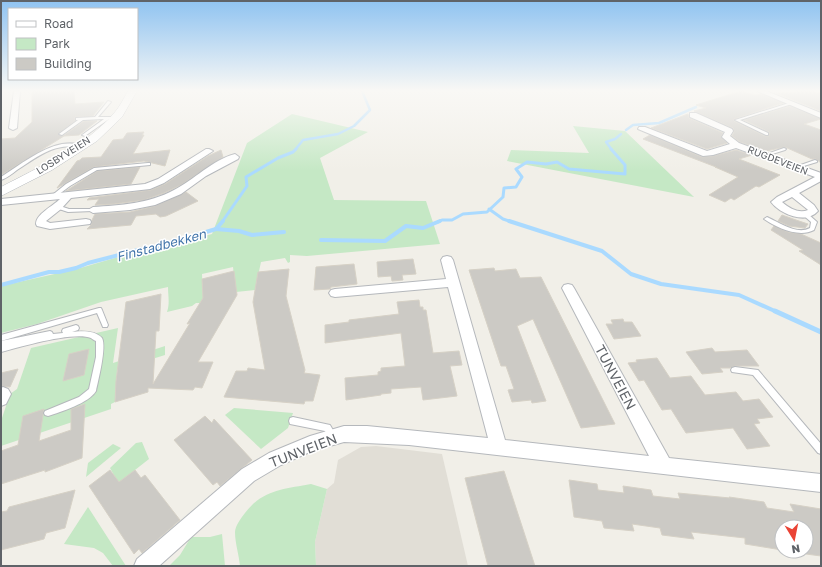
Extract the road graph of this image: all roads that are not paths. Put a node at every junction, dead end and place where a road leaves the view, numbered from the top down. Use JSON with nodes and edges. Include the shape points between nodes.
{"nodes":[{"id":1,"x":14,"y":117,"type":"edge"},
{"id":2,"x":699,"y":117,"type":"edge"},
{"id":3,"x":745,"y":117,"type":"edge"},
{"id":4,"x":96,"y":118,"type":"joint"},
{"id":5,"x":112,"y":118,"type":"joint"},
{"id":6,"x":13,"y":128,"type":"dead end"},
{"id":7,"x":642,"y":129,"type":"dead end"},
{"id":8,"x":61,"y":134,"type":"dead end"},
{"id":9,"x":767,"y":134,"type":"dead end"},
{"id":10,"x":83,"y":141,"type":"junction"},
{"id":11,"x":736,"y":144,"type":"junction"},
{"id":12,"x":784,"y":149,"type":"dead end"},
{"id":13,"x":208,"y":151,"type":"dead end"},
{"id":14,"x":766,"y":155,"type":"junction"},
{"id":15,"x":235,"y":157,"type":"dead end"},
{"id":16,"x":815,"y":161,"type":"dead end"},
{"id":17,"x":148,"y":164,"type":"dead end"},
{"id":18,"x":797,"y":167,"type":"junction"},
{"id":19,"x":821,"y":177,"type":"edge"},
{"id":20,"x":1,"y":179,"type":"edge"},
{"id":21,"x":1,"y":192,"type":"edge"},
{"id":22,"x":792,"y":193,"type":"junction"},
{"id":23,"x":67,"y":196,"type":"junction"},
{"id":24,"x":52,"y":197,"type":"junction"},
{"id":25,"x":1,"y":202,"type":"edge"},
{"id":26,"x":58,"y":207,"type":"junction"},
{"id":27,"x":93,"y":210,"type":"joint"},
{"id":28,"x":806,"y":215,"type":"junction"},
{"id":29,"x":767,"y":219,"type":"dead end"},
{"id":30,"x":86,"y":222,"type":"dead end"},
{"id":31,"x":447,"y":260,"type":"dead end"},
{"id":32,"x":453,"y":282,"type":"junction"},
{"id":33,"x":568,"y":288,"type":"dead end"},
{"id":34,"x":335,"y":293,"type":"dead end"},
{"id":35,"x":105,"y":325,"type":"dead end"},
{"id":36,"x":76,"y":328,"type":"dead end"},
{"id":37,"x":1,"y":338,"type":"edge"},
{"id":38,"x":1,"y":344,"type":"edge"},
{"id":39,"x":1,"y":349,"type":"edge"},
{"id":40,"x":735,"y":370,"type":"dead end"},
{"id":41,"x":48,"y":413,"type":"dead end"},
{"id":42,"x":293,"y":421,"type":"dead end"},
{"id":43,"x":333,"y":437,"type":"junction"},
{"id":44,"x":498,"y":446,"type":"junction"},
{"id":45,"x":821,"y":450,"type":"edge"},
{"id":46,"x":664,"y":466,"type":"junction"},
{"id":47,"x":821,"y":483,"type":"edge"},
{"id":48,"x":144,"y":566,"type":"edge"}],
"edges":[{"from":1,"to":6,"type":"street"},
{"from":2,"to":11,"type":"street","name":"RUGDEVEIEN","via":[[729,131],[726,136]]},
{"from":3,"to":9,"type":"lane","via":[[737,120]]},
{"from":4,"to":5,"type":"lane"},
{"from":4,"to":8,"type":"lane","via":[[79,119]]},
{"from":5,"to":10,"type":"main road","name":"LOSBYVEIEN","via":[[104,129]]},
{"from":7,"to":11,"type":"street","name":"RUGDEVEIEN","via":[[706,154]]},
{"from":10,"to":20,"type":"lane","via":[[49,150]]},
{"from":10,"to":21,"type":"main road","name":"LOSBYVEIEN"},
{"from":11,"to":14,"type":"street","name":"RUGDEVEIEN"},
{"from":12,"to":14,"type":"lane"},
{"from":13,"to":23,"type":"street","via":[[147,187]]},
{"from":14,"to":18,"type":"street","name":"RUGDEVEIEN"},
{"from":15,"to":27,"type":"street","via":[[203,174],[178,192],[157,201],[144,205]]},
{"from":16,"to":18,"type":"lane"},
{"from":17,"to":24,"type":"lane","via":[[96,169]]},
{"from":18,"to":19,"type":"street","name":"RUGDEVEIEN"},
{"from":19,"to":22,"type":"street","name":"RUGDEVEIEN"},
{"from":22,"to":28,"type":"street","via":[[811,207],[812,212]]},
{"from":22,"to":28,"type":"street","name":"RUGDEVEIEN","via":[[776,202],[792,213]]},
{"from":23,"to":24,"type":"street"},
{"from":23,"to":26,"type":"street"},
{"from":24,"to":25,"type":"street"},
{"from":26,"to":27,"type":"lane","via":[[68,211]]},
{"from":26,"to":30,"type":"street","via":[[41,220],[41,224],[50,226]]},
{"from":28,"to":29,"type":"lane","via":[[814,222],[812,229],[806,233]]},
{"from":31,"to":32,"type":"street"},
{"from":32,"to":34,"type":"street"},
{"from":32,"to":44,"type":"street"},
{"from":33,"to":46,"type":"street","name":"TUNVEIEN"},
{"from":35,"to":37,"type":"lane","via":[[99,310]]},
{"from":36,"to":38,"type":"lane"},
{"from":39,"to":41,"type":"lane","via":[[72,333],[90,334],[99,340],[100,348],[92,391],[82,399]]},
{"from":40,"to":45,"type":"lane","via":[[755,372]]},
{"from":42,"to":43,"type":"lane","via":[[327,428]]},
{"from":43,"to":44,"type":"street","name":"TUNVEIEN","via":[[344,434],[367,434]]},
{"from":43,"to":48,"type":"street","name":"TUNVEIEN","via":[[275,459],[248,475]]},
{"from":44,"to":46,"type":"street","name":"TUNVEIEN"},
{"from":46,"to":47,"type":"street","name":"TUNVEIEN"}]}
